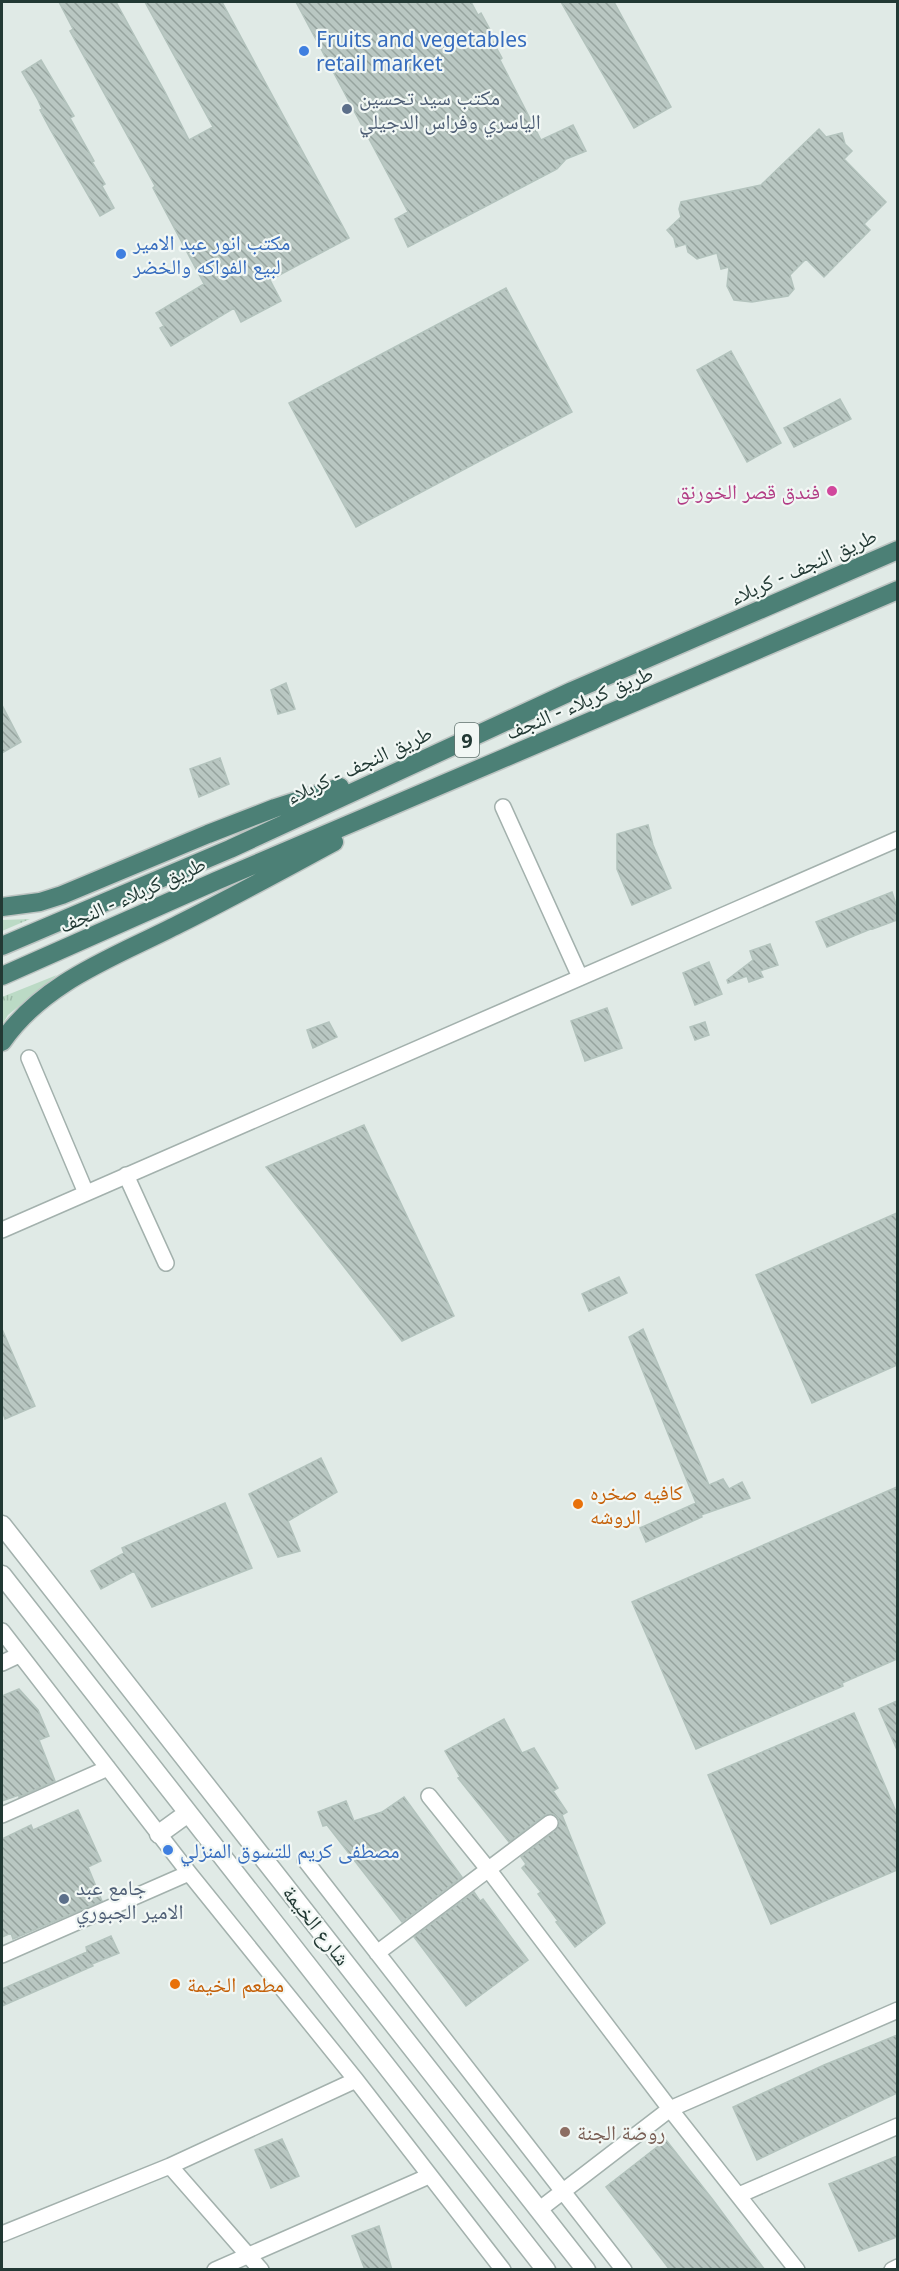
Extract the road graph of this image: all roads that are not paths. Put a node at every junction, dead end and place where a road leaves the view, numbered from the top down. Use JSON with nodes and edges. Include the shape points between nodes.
{"nodes":[{"id":1,"x":897,"y":550,"type":"edge"},
{"id":2,"x":897,"y":590,"type":"edge"},
{"id":3,"x":897,"y":597,"type":"edge"},
{"id":4,"x":868,"y":603,"type":"junction"},
{"id":5,"x":422,"y":760,"type":"junction"},
{"id":6,"x":433,"y":789,"type":"junction"},
{"id":7,"x":503,"y":807,"type":"dead end"},
{"id":8,"x":897,"y":839,"type":"edge"},
{"id":9,"x":2,"y":907,"type":"edge"},
{"id":10,"x":2,"y":946,"type":"edge"},
{"id":11,"x":2,"y":976,"type":"edge"},
{"id":12,"x":580,"y":977,"type":"junction"},
{"id":13,"x":2,"y":1042,"type":"edge"},
{"id":14,"x":29,"y":1058,"type":"dead end"},
{"id":15,"x":126,"y":1175,"type":"junction"},
{"id":16,"x":86,"y":1193,"type":"junction"},
{"id":17,"x":2,"y":1230,"type":"edge"},
{"id":18,"x":166,"y":1263,"type":"dead end"},
{"id":19,"x":2,"y":1525,"type":"edge"},
{"id":20,"x":2,"y":1575,"type":"edge"},
{"id":21,"x":2,"y":1631,"type":"edge"},
{"id":22,"x":19,"y":1655,"type":"junction"},
{"id":23,"x":2,"y":1663,"type":"edge"},
{"id":24,"x":108,"y":1768,"type":"junction"},
{"id":25,"x":429,"y":1796,"type":"dead end"},
{"id":26,"x":188,"y":1814,"type":"junction"},
{"id":27,"x":2,"y":1815,"type":"edge"},
{"id":28,"x":550,"y":1823,"type":"dead end"},
{"id":29,"x":159,"y":1834,"type":"junction"},
{"id":30,"x":254,"y":1844,"type":"junction"},
{"id":31,"x":305,"y":1860,"type":"dead end"},
{"id":32,"x":228,"y":1863,"type":"junction"},
{"id":33,"x":489,"y":1869,"type":"junction"},
{"id":34,"x":189,"y":1873,"type":"junction"},
{"id":35,"x":315,"y":1923,"type":"junction"},
{"id":36,"x":290,"y":1943,"type":"junction"},
{"id":37,"x":377,"y":1953,"type":"junction"},
{"id":38,"x":2,"y":1955,"type":"edge"},
{"id":39,"x":897,"y":2010,"type":"edge"},
{"id":40,"x":356,"y":2080,"type":"junction"},
{"id":41,"x":670,"y":2109,"type":"junction"},
{"id":42,"x":897,"y":2126,"type":"edge"},
{"id":43,"x":170,"y":2166,"type":"junction"},
{"id":44,"x":429,"y":2176,"type":"junction"},
{"id":45,"x":562,"y":2190,"type":"junction"},
{"id":46,"x":739,"y":2196,"type":"junction"},
{"id":47,"x":540,"y":2209,"type":"junction"},
{"id":48,"x":2,"y":2234,"type":"edge"},
{"id":49,"x":249,"y":2255,"type":"junction"},
{"id":50,"x":897,"y":2267,"type":"edge"},
{"id":51,"x":215,"y":2270,"type":"edge"},
{"id":52,"x":261,"y":2270,"type":"edge"},
{"id":53,"x":503,"y":2270,"type":"edge"},
{"id":54,"x":546,"y":2270,"type":"edge"},
{"id":55,"x":586,"y":2270,"type":"edge"},
{"id":56,"x":624,"y":2270,"type":"edge"},
{"id":57,"x":797,"y":2270,"type":"edge"},
{"id":58,"x":892,"y":2270,"type":"edge"}],
"edges":[{"from":1,"to":5,"type":"highway","name":"طريق النجف - کربلاء","number":"9"},
{"from":2,"to":4,"type":"highway","name":"طريق کربلاء - النجف","number":"9"},
{"from":3,"to":4,"type":"street"},
{"from":4,"to":6,"type":"highway","name":"طريق کربلاء - النجف","number":"9"},
{"from":5,"to":9,"type":"highway","via":[[275,808],[62,895]]},
{"from":5,"to":10,"type":"highway","name":"طريق النجف - کربلاء","number":"9","via":[[230,849]]},
{"from":6,"to":11,"type":"highway","name":"طريق کربلاء - النجف","number":"9"},
{"from":6,"to":13,"type":"highway","via":[[273,876],[76,975],[26,1012]]},
{"from":7,"to":12,"type":"street"},
{"from":8,"to":12,"type":"street"},
{"from":12,"to":15,"type":"street"},
{"from":14,"to":16,"type":"street"},
{"from":15,"to":16,"type":"street"},
{"from":15,"to":18,"type":"street"},
{"from":16,"to":17,"type":"street"},
{"from":19,"to":30,"type":"street","name":"شارع الخيمة"},
{"from":20,"to":26,"type":"street","name":"شارع الخيمة"},
{"from":21,"to":22,"type":"street"},
{"from":22,"to":23,"type":"street"},
{"from":22,"to":24,"type":"street"},
{"from":24,"to":27,"type":"street"},
{"from":24,"to":29,"type":"street"},
{"from":25,"to":33,"type":"street"},
{"from":26,"to":29,"type":"street"},
{"from":26,"to":32,"type":"street","name":"شارع الخيمة"},
{"from":28,"to":33,"type":"street"},
{"from":29,"to":34,"type":"street"},
{"from":30,"to":32,"type":"street","via":[[243,1857]]},
{"from":30,"to":35,"type":"street","name":"شارع الخيمة"},
{"from":31,"to":37,"type":"street"},
{"from":32,"to":36,"type":"street","name":"شارع الخيمة"},
{"from":33,"to":37,"type":"street"},
{"from":33,"to":41,"type":"street"},
{"from":34,"to":38,"type":"street"},
{"from":34,"to":40,"type":"street"},
{"from":35,"to":36,"type":"street","via":[[301,1930]]},
{"from":35,"to":47,"type":"street","name":"شارع الخيمة"},
{"from":36,"to":54,"type":"street","name":"شارع الخيمة"},
{"from":37,"to":45,"type":"street"},
{"from":39,"to":41,"type":"street"},
{"from":40,"to":43,"type":"street"},
{"from":40,"to":44,"type":"street"},
{"from":41,"to":45,"type":"street"},
{"from":41,"to":46,"type":"street"},
{"from":42,"to":46,"type":"street"},
{"from":43,"to":48,"type":"street"},
{"from":43,"to":49,"type":"street"},
{"from":44,"to":49,"type":"street"},
{"from":44,"to":53,"type":"street"},
{"from":45,"to":47,"type":"street"},
{"from":45,"to":56,"type":"street"},
{"from":46,"to":57,"type":"street"},
{"from":47,"to":55,"type":"street","name":"شارع الخيمة"},
{"from":49,"to":51,"type":"street"},
{"from":49,"to":52,"type":"street"},
{"from":50,"to":58,"type":"street"}]}
